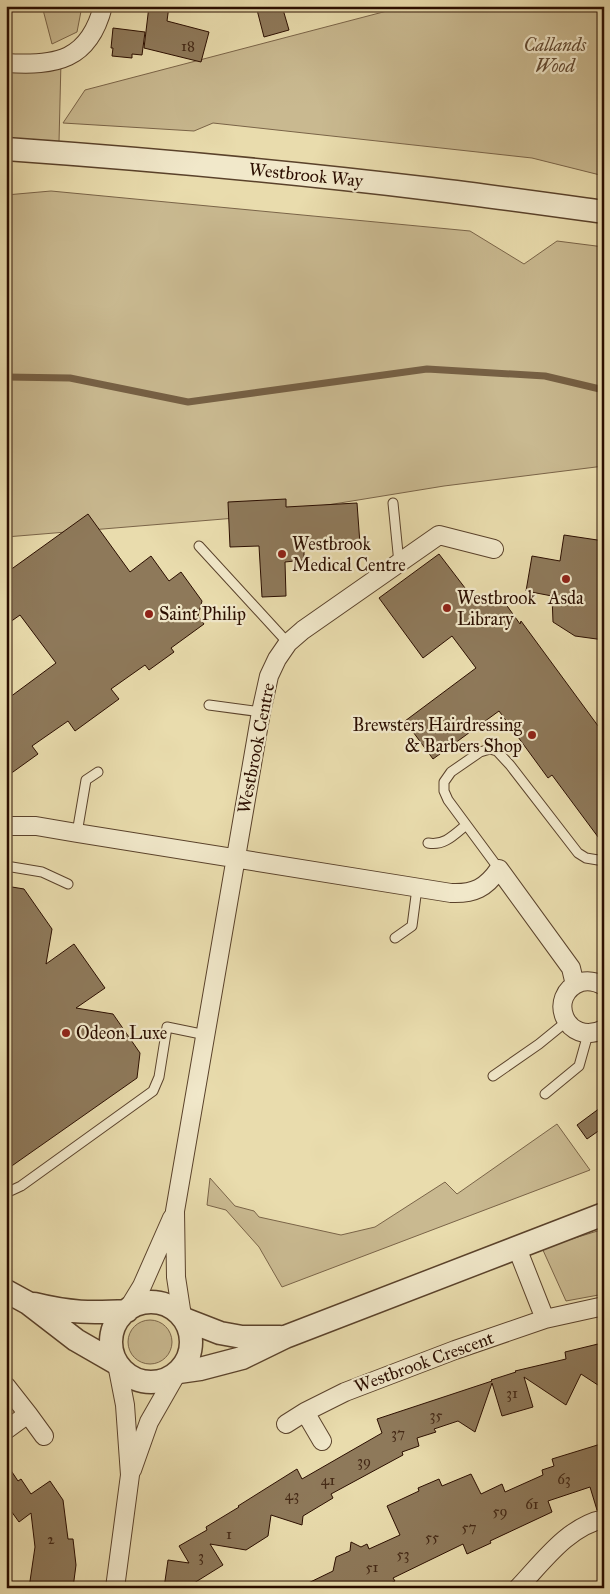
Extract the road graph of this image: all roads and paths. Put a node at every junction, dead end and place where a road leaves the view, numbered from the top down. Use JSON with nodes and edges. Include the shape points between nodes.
{"nodes":[{"id":1,"x":102,"y":6,"type":"edge"},
{"id":2,"x":6,"y":63,"type":"edge"},
{"id":3,"x":6,"y":149,"type":"edge"},
{"id":4,"x":604,"y":212,"type":"edge"},
{"id":5,"x":393,"y":503,"type":"dead end"},
{"id":6,"x":199,"y":546,"type":"dead end"},
{"id":7,"x":494,"y":549,"type":"dead end"},
{"id":8,"x":399,"y":563,"type":"junction"},
{"id":9,"x":288,"y":643,"type":"junction"},
{"id":10,"x":209,"y":705,"type":"dead end"},
{"id":11,"x":261,"y":712,"type":"junction"},
{"id":12,"x":98,"y":772,"type":"dead end"},
{"id":13,"x":466,"y":825,"type":"junction"},
{"id":14,"x":6,"y":826,"type":"edge"},
{"id":15,"x":77,"y":833,"type":"junction"},
{"id":16,"x":428,"y":843,"type":"dead end"},
{"id":17,"x":235,"y":859,"type":"junction"},
{"id":18,"x":604,"y":861,"type":"edge"},
{"id":19,"x":6,"y":866,"type":"edge"},
{"id":20,"x":499,"y":869,"type":"junction"},
{"id":21,"x":68,"y":884,"type":"dead end"},
{"id":22,"x":417,"y":888,"type":"junction"},
{"id":23,"x":394,"y":938,"type":"dead end"},
{"id":24,"x":575,"y":985,"type":"junction"},
{"id":25,"x":604,"y":986,"type":"edge"},
{"id":26,"x":566,"y":1022,"type":"junction"},
{"id":27,"x":596,"y":1031,"type":"edge"},
{"id":28,"x":206,"y":1035,"type":"junction"},
{"id":29,"x":493,"y":1076,"type":"dead end"},
{"id":30,"x":545,"y":1094,"type":"dead end"},
{"id":31,"x":6,"y":1193,"type":"edge"},
{"id":32,"x":175,"y":1211,"type":"junction"},
{"id":33,"x":604,"y":1214,"type":"edge"},
{"id":34,"x":517,"y":1248,"type":"junction"},
{"id":35,"x":6,"y":1291,"type":"edge"},
{"id":36,"x":28,"y":1303,"type":"junction"},
{"id":37,"x":604,"y":1306,"type":"edge"},
{"id":38,"x":128,"y":1310,"type":"junction"},
{"id":39,"x":183,"y":1318,"type":"junction"},
{"id":40,"x":545,"y":1318,"type":"junction"},
{"id":41,"x":284,"y":1337,"type":"junction"},
{"id":42,"x":117,"y":1363,"type":"junction"},
{"id":43,"x":178,"y":1373,"type":"junction"},
{"id":44,"x":6,"y":1386,"type":"edge"},
{"id":45,"x":306,"y":1412,"type":"junction"},
{"id":46,"x":28,"y":1414,"type":"junction"},
{"id":47,"x":286,"y":1424,"type":"dead end"},
{"id":48,"x":6,"y":1430,"type":"edge"},
{"id":49,"x":44,"y":1436,"type":"dead end"},
{"id":50,"x":322,"y":1441,"type":"dead end"},
{"id":51,"x":130,"y":1475,"type":"junction"},
{"id":52,"x":604,"y":1519,"type":"edge"},
{"id":53,"x":115,"y":1588,"type":"edge"},
{"id":54,"x":518,"y":1588,"type":"edge"}],
"edges":[{"from":1,"to":2,"type":"street","via":[[94,31],[76,52],[48,64]]},
{"from":3,"to":4,"type":"street","name":"Westbrook Way","via":[[251,169]]},
{"from":5,"to":8,"type":"lane"},
{"from":6,"to":9,"type":"lane"},
{"from":7,"to":8,"type":"street","name":"Westbrook Centre","via":[[439,535]]},
{"from":8,"to":9,"type":"street","name":"Westbrook Centre"},
{"from":9,"to":11,"type":"street","name":"Westbrook Centre","via":[[269,676]]},
{"from":10,"to":11,"type":"lane"},
{"from":11,"to":17,"type":"street","name":"Westbrook Centre"},
{"from":12,"to":15,"type":"lane","via":[[86,780]]},
{"from":13,"to":16,"type":"lane","via":[[437,845]]},
{"from":13,"to":18,"type":"lane","via":[[448,800],[444,782],[451,772],[490,749],[497,751],[510,765],[578,853],[592,860]]},
{"from":13,"to":20,"type":"lane"},
{"from":14,"to":15,"type":"street","via":[[36,826]]},
{"from":15,"to":17,"type":"street"},
{"from":17,"to":22,"type":"street"},
{"from":17,"to":28,"type":"street","name":"Westbrook Centre"},
{"from":19,"to":21,"type":"lane","via":[[42,872]]},
{"from":20,"to":22,"type":"street","via":[[493,878],[469,893]]},
{"from":20,"to":24,"type":"street","via":[[571,968]]},
{"from":22,"to":23,"type":"lane","via":[[412,926]]},
{"from":24,"to":25,"type":"street","via":[[593,981]]},
{"from":24,"to":26,"type":"street","via":[[564,997],[562,1005]]},
{"from":26,"to":27,"type":"street","via":[[580,1032]]},
{"from":26,"to":29,"type":"lane"},
{"from":27,"to":30,"type":"lane","via":[[579,1066]]},
{"from":28,"to":31,"type":"lane","via":[[167,1028],[153,1091],[21,1186]]},
{"from":28,"to":32,"type":"street","name":"Westbrook Centre"},
{"from":32,"to":38,"type":"street","name":"Westbrook Centre"},
{"from":32,"to":39,"type":"street","name":"Westbrook Centre","via":[[176,1277]]},
{"from":33,"to":34,"type":"street"},
{"from":34,"to":40,"type":"street"},
{"from":34,"to":41,"type":"street"},
{"from":35,"to":36,"type":"street"},
{"from":36,"to":38,"type":"street","via":[[85,1313]]},
{"from":36,"to":42,"type":"street","via":[[76,1340]]},
{"from":37,"to":40,"type":"street","name":"Westbrook Crescent"},
{"from":38,"to":39,"type":"street","via":[[150,1302],[172,1308]]},
{"from":38,"to":42,"type":"street","via":[[119,1319],[112,1335],[112,1352]]},
{"from":39,"to":41,"type":"street","via":[[220,1333],[242,1337]]},
{"from":39,"to":43,"type":"street","via":[[192,1341],[186,1363]]},
{"from":40,"to":45,"type":"street","name":"Westbrook Crescent","via":[[345,1392]]},
{"from":41,"to":43,"type":"street","via":[[242,1358]]},
{"from":42,"to":43,"type":"street","via":[[126,1374],[152,1383]]},
{"from":42,"to":51,"type":"street","via":[[125,1405]]},
{"from":43,"to":51,"type":"street","via":[[149,1422]]},
{"from":44,"to":46,"type":"street"},
{"from":45,"to":47,"type":"street","name":"Westbrook Crescent"},
{"from":45,"to":50,"type":"street"},
{"from":46,"to":48,"type":"street"},
{"from":46,"to":49,"type":"street"},
{"from":51,"to":53,"type":"street"},
{"from":52,"to":54,"type":"street","via":[[584,1526],[569,1537]]}]}
